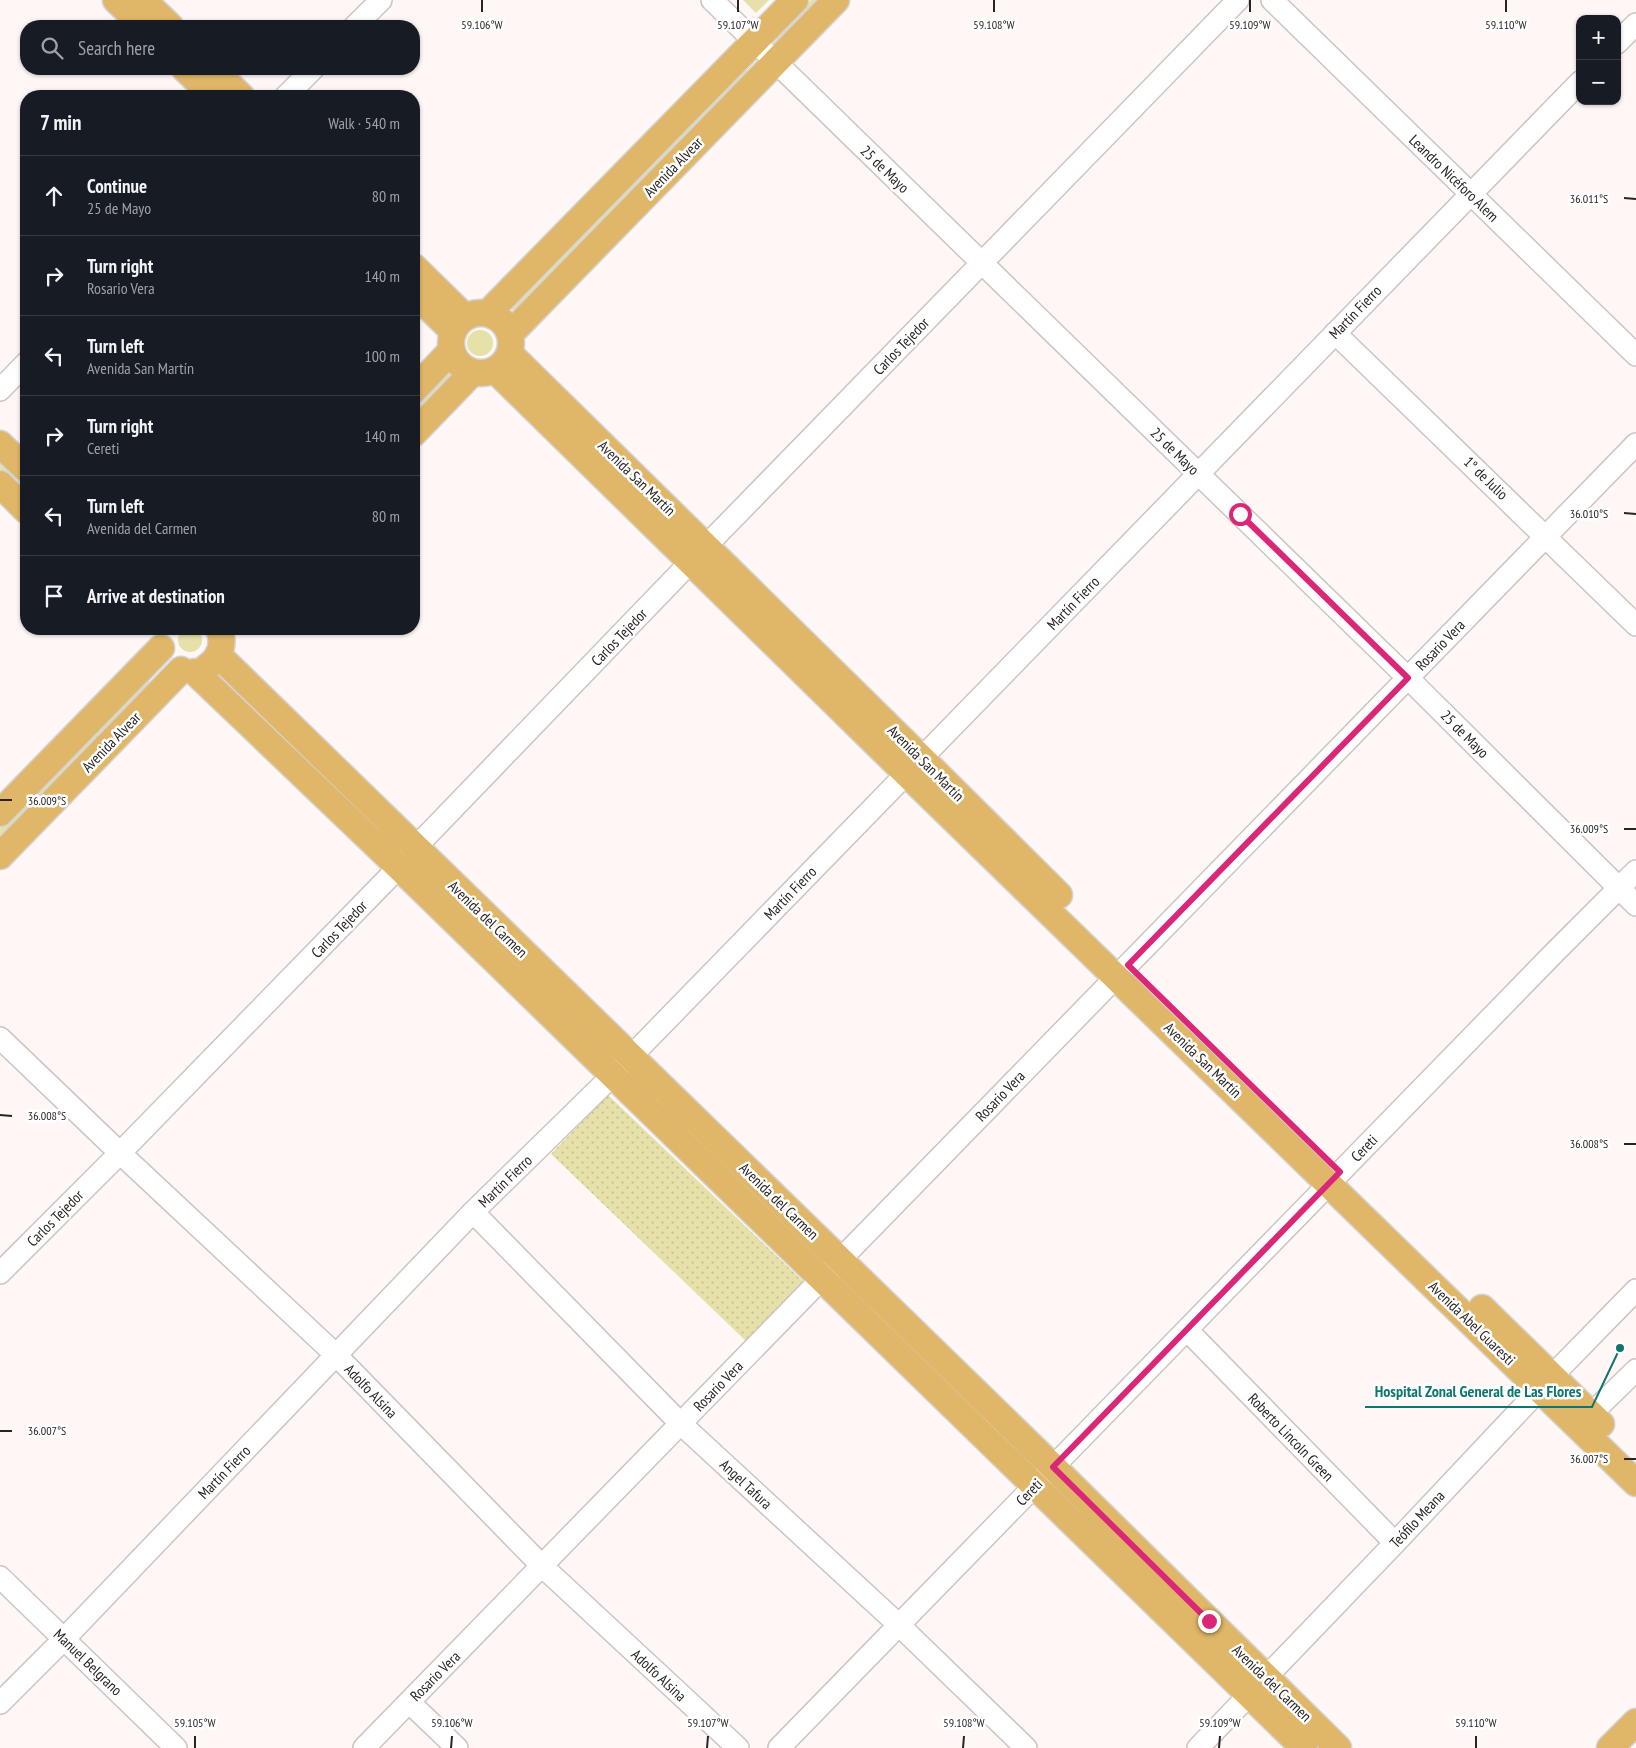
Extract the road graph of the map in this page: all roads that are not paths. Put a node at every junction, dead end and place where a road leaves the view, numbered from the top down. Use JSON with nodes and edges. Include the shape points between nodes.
{"nodes":[{"id":1,"x":116,"y":0,"type":"edge"},
{"id":2,"x":143,"y":0,"type":"edge"},
{"id":3,"x":380,"y":0,"type":"edge"},
{"id":4,"x":712,"y":0,"type":"edge"},
{"id":5,"x":795,"y":0,"type":"edge"},
{"id":6,"x":836,"y":0,"type":"edge"},
{"id":7,"x":1238,"y":0,"type":"edge"},
{"id":8,"x":1272,"y":0,"type":"edge"},
{"id":9,"x":136,"y":20,"type":"edge"},
{"id":10,"x":164,"y":20,"type":"edge"},
{"id":11,"x":361,"y":20,"type":"edge"},
{"id":12,"x":1636,"y":24,"type":"edge"},
{"id":13,"x":1621,"y":39,"type":"edge"},
{"id":14,"x":754,"y":42,"type":"junction"},
{"id":15,"x":775,"y":62,"type":"junction"},
{"id":16,"x":191,"y":75,"type":"edge"},
{"id":17,"x":219,"y":75,"type":"edge"},
{"id":18,"x":307,"y":75,"type":"edge"},
{"id":19,"x":1576,"y":86,"type":"edge"},
{"id":20,"x":207,"y":90,"type":"edge"},
{"id":21,"x":235,"y":90,"type":"edge"},
{"id":22,"x":292,"y":90,"type":"edge"},
{"id":23,"x":1470,"y":194,"type":"junction"},
{"id":24,"x":982,"y":263,"type":"junction"},
{"id":25,"x":420,"y":274,"type":"edge"},
{"id":26,"x":420,"y":297,"type":"edge"},
{"id":27,"x":464,"y":328,"type":"junction"},
{"id":28,"x":1335,"y":333,"type":"junction"},
{"id":29,"x":1636,"y":356,"type":"edge"},
{"id":30,"x":497,"y":358,"type":"junction"},
{"id":31,"x":20,"y":369,"type":"edge"},
{"id":32,"x":420,"y":383,"type":"edge"},
{"id":33,"x":0,"y":390,"type":"edge"},
{"id":34,"x":420,"y":428,"type":"edge"},
{"id":35,"x":0,"y":444,"type":"edge"},
{"id":36,"x":1636,"y":444,"type":"edge"},
{"id":37,"x":20,"y":463,"type":"edge"},
{"id":38,"x":1198,"y":474,"type":"junction"},
{"id":39,"x":0,"y":484,"type":"edge"},
{"id":40,"x":20,"y":504,"type":"edge"},
{"id":41,"x":1546,"y":536,"type":"junction"},
{"id":42,"x":699,"y":554,"type":"junction"},
{"id":43,"x":1636,"y":625,"type":"edge"},
{"id":44,"x":158,"y":636,"type":"edge"},
{"id":45,"x":220,"y":636,"type":"edge"},
{"id":46,"x":188,"y":671,"type":"junction"},
{"id":47,"x":1408,"y":678,"type":"junction"},
{"id":48,"x":914,"y":766,"type":"junction"},
{"id":49,"x":0,"y":813,"type":"edge"},
{"id":50,"x":415,"y":848,"type":"junction"},
{"id":51,"x":0,"y":856,"type":"edge"},
{"id":52,"x":399,"y":867,"type":"junction"},
{"id":53,"x":1636,"y":871,"type":"edge"},
{"id":54,"x":1619,"y":888,"type":"junction"},
{"id":55,"x":1636,"y":905,"type":"edge"},
{"id":56,"x":1122,"y":970,"type":"junction"},
{"id":57,"x":0,"y":1038,"type":"edge"},
{"id":58,"x":631,"y":1057,"type":"junction"},
{"id":59,"x":612,"y":1076,"type":"junction"},
{"id":60,"x":120,"y":1154,"type":"junction"},
{"id":61,"x":1335,"y":1178,"type":"junction"},
{"id":62,"x":473,"y":1212,"type":"junction"},
{"id":63,"x":840,"y":1260,"type":"junction"},
{"id":64,"x":0,"y":1273,"type":"edge"},
{"id":65,"x":822,"y":1279,"type":"junction"},
{"id":66,"x":1636,"y":1290,"type":"edge"},
{"id":67,"x":1187,"y":1330,"type":"junction"},
{"id":68,"x":335,"y":1354,"type":"junction"},
{"id":69,"x":1636,"y":1370,"type":"edge"},
{"id":70,"x":1546,"y":1382,"type":"junction"},
{"id":71,"x":1592,"y":1414,"type":"junction"},
{"id":72,"x":681,"y":1424,"type":"junction"},
{"id":73,"x":1636,"y":1457,"type":"edge"},
{"id":74,"x":1053,"y":1467,"type":"junction"},
{"id":75,"x":1636,"y":1483,"type":"edge"},
{"id":76,"x":1035,"y":1486,"type":"junction"},
{"id":77,"x":1395,"y":1543,"type":"junction"},
{"id":78,"x":542,"y":1566,"type":"junction"},
{"id":79,"x":0,"y":1576,"type":"edge"},
{"id":80,"x":900,"y":1626,"type":"junction"},
{"id":81,"x":64,"y":1639,"type":"junction"},
{"id":82,"x":1258,"y":1686,"type":"junction"},
{"id":83,"x":409,"y":1702,"type":"junction"},
{"id":84,"x":0,"y":1703,"type":"edge"},
{"id":85,"x":1636,"y":1722,"type":"edge"},
{"id":86,"x":176,"y":1748,"type":"edge"},
{"id":87,"x":364,"y":1748,"type":"edge"},
{"id":88,"x":457,"y":1748,"type":"edge"},
{"id":89,"x":738,"y":1748,"type":"edge"},
{"id":90,"x":779,"y":1748,"type":"edge"},
{"id":91,"x":1026,"y":1748,"type":"edge"},
{"id":92,"x":1198,"y":1748,"type":"edge"},
{"id":93,"x":1304,"y":1748,"type":"edge"},
{"id":94,"x":1338,"y":1748,"type":"edge"},
{"id":95,"x":1610,"y":1748,"type":"edge"}],
"edges":[{"from":1,"to":9,"type":"main road"},
{"from":2,"to":10,"type":"main road"},
{"from":3,"to":11,"type":"street"},
{"from":4,"to":14,"type":"street","name":"25 de Mayo"},
{"from":5,"to":14,"type":"main road","name":"Avenida Alvear"},
{"from":6,"to":15,"type":"main road","name":"Avenida Alvear"},
{"from":7,"to":24,"type":"street","name":"Carlos Tejedor"},
{"from":8,"to":23,"type":"street","name":"Leandro Nicéforo Alem"},
{"from":12,"to":13,"type":"street"},
{"from":14,"to":15,"type":"street","name":"25 de Mayo"},
{"from":14,"to":27,"type":"main road","name":"Avenida Alvear"},
{"from":15,"to":24,"type":"street","name":"25 de Mayo"},
{"from":15,"to":30,"type":"main road","name":"Avenida Alvear"},
{"from":16,"to":20,"type":"main road"},
{"from":17,"to":21,"type":"main road"},
{"from":18,"to":22,"type":"street"},
{"from":19,"to":23,"type":"street","name":"Martín Fierro"},
{"from":23,"to":28,"type":"street","name":"Martín Fierro"},
{"from":23,"to":29,"type":"street","name":"Leandro Nicéforo Alem"},
{"from":24,"to":38,"type":"street","name":"25 de Mayo"},
{"from":24,"to":42,"type":"street","name":"Carlos Tejedor"},
{"from":25,"to":27,"type":"main road"},
{"from":26,"to":27,"type":"main road"},
{"from":27,"to":30,"type":"main road","via":[[456,361],[463,368]]},
{"from":27,"to":30,"type":"main road","via":[[498,317],[505,324]]},
{"from":27,"to":32,"type":"main road","name":"Avenida Alvear"},
{"from":28,"to":38,"type":"street","name":"Martín Fierro"},
{"from":28,"to":41,"type":"street","name":"1° de Julio"},
{"from":30,"to":34,"type":"main road","name":"Avenida Alvear"},
{"from":30,"to":42,"type":"main road","name":"Avenida San Martín"},
{"from":31,"to":33,"type":"street"},
{"from":35,"to":37,"type":"main road"},
{"from":36,"to":41,"type":"street","name":"Rosario Vera"},
{"from":38,"to":47,"type":"street","name":"25 de Mayo"},
{"from":38,"to":48,"type":"street","name":"Martín Fierro"},
{"from":39,"to":40,"type":"main road"},
{"from":41,"to":43,"type":"street","name":"1° de Julio"},
{"from":41,"to":47,"type":"street","name":"Rosario Vera"},
{"from":42,"to":48,"type":"main road","name":"Avenida San Martín"},
{"from":42,"to":50,"type":"street","name":"Carlos Tejedor"},
{"from":44,"to":46,"type":"main road","name":"Avenida del Carmen","via":[[165,658],[172,665]]},
{"from":44,"to":49,"type":"main road","name":"Avenida Alvear"},
{"from":45,"to":46,"type":"main road","name":"Avenida Alvear","via":[[212,663],[204,669]]},
{"from":45,"to":50,"type":"main road","name":"Avenida del Carmen"},
{"from":46,"to":51,"type":"main road","name":"Avenida Alvear"},
{"from":46,"to":52,"type":"main road","name":"Avenida del Carmen"},
{"from":47,"to":54,"type":"street","name":"25 de Mayo"},
{"from":47,"to":56,"type":"street","name":"Rosario Vera"},
{"from":48,"to":56,"type":"main road","name":"Avenida San Martín"},
{"from":48,"to":58,"type":"street","name":"Martín Fierro"},
{"from":50,"to":52,"type":"street","name":"Carlos Tejedor"},
{"from":50,"to":58,"type":"main road","name":"Avenida del Carmen"},
{"from":52,"to":59,"type":"main road","name":"Avenida del Carmen"},
{"from":52,"to":60,"type":"street","name":"Carlos Tejedor"},
{"from":53,"to":54,"type":"street","name":"Cereti"},
{"from":54,"to":55,"type":"street","name":"25 de Mayo"},
{"from":54,"to":61,"type":"street","name":"Cereti"},
{"from":56,"to":61,"type":"main road","name":"Avenida San Martín"},
{"from":56,"to":63,"type":"street","name":"Rosario Vera"},
{"from":57,"to":60,"type":"street","name":"Adolfo Alsina"},
{"from":58,"to":59,"type":"street","name":"Martín Fierro"},
{"from":58,"to":63,"type":"main road","name":"Avenida del Carmen"},
{"from":59,"to":62,"type":"street","name":"Martín Fierro"},
{"from":59,"to":65,"type":"main road","name":"Avenida del Carmen"},
{"from":60,"to":64,"type":"street","name":"Carlos Tejedor"},
{"from":60,"to":68,"type":"street","name":"Adolfo Alsina"},
{"from":61,"to":67,"type":"street","name":"Cereti"},
{"from":61,"to":70,"type":"main road","name":"Avenida Abel Guaresti"},
{"from":62,"to":68,"type":"street","name":"Martín Fierro"},
{"from":62,"to":72,"type":"street","name":"Angel Tafura"},
{"from":63,"to":65,"type":"street","name":"Rosario Vera"},
{"from":63,"to":74,"type":"main road","name":"Avenida del Carmen"},
{"from":65,"to":72,"type":"street","name":"Rosario Vera"},
{"from":65,"to":76,"type":"main road","name":"Avenida del Carmen"},
{"from":66,"to":70,"type":"street","name":"Teófilo Meana"},
{"from":67,"to":74,"type":"street","name":"Cereti"},
{"from":67,"to":77,"type":"street","name":"Roberto Lincoln Green"},
{"from":68,"to":78,"type":"street","name":"Adolfo Alsina"},
{"from":68,"to":81,"type":"street","name":"Martín Fierro"},
{"from":69,"to":71,"type":"street"},
{"from":70,"to":71,"type":"main road","name":"Avenida Abel Guaresti"},
{"from":70,"to":75,"type":"main road","name":"Avenida Abel Guaresti"},
{"from":70,"to":77,"type":"street","name":"Teófilo Meana"},
{"from":71,"to":73,"type":"main road","name":"Avenida Abel Guaresti"},
{"from":72,"to":78,"type":"street","name":"Rosario Vera"},
{"from":72,"to":80,"type":"street","name":"Angel Tafura"},
{"from":74,"to":76,"type":"street","name":"Cereti"},
{"from":74,"to":82,"type":"main road","name":"Avenida del Carmen"},
{"from":76,"to":80,"type":"street","name":"Cereti"},
{"from":76,"to":82,"type":"main road","name":"Avenida del Carmen"},
{"from":77,"to":82,"type":"street","name":"Teófilo Meana"},
{"from":78,"to":83,"type":"street","name":"Rosario Vera"},
{"from":78,"to":89,"type":"street","name":"Adolfo Alsina"},
{"from":79,"to":81,"type":"street","name":"Manuel Belgrano"},
{"from":80,"to":90,"type":"street","name":"Cereti"},
{"from":80,"to":91,"type":"street","name":"Angel Tafura"},
{"from":81,"to":84,"type":"street","name":"Martín Fierro"},
{"from":81,"to":86,"type":"street","name":"Manuel Belgrano"},
{"from":82,"to":92,"type":"street","name":"Teófilo Meana"},
{"from":82,"to":93,"type":"main road","name":"Avenida del Carmen"},
{"from":82,"to":94,"type":"main road","name":"Avenida del Carmen"},
{"from":83,"to":87,"type":"street","name":"Rosario Vera"},
{"from":83,"to":88,"type":"street"},
{"from":85,"to":95,"type":"main road"}]}
